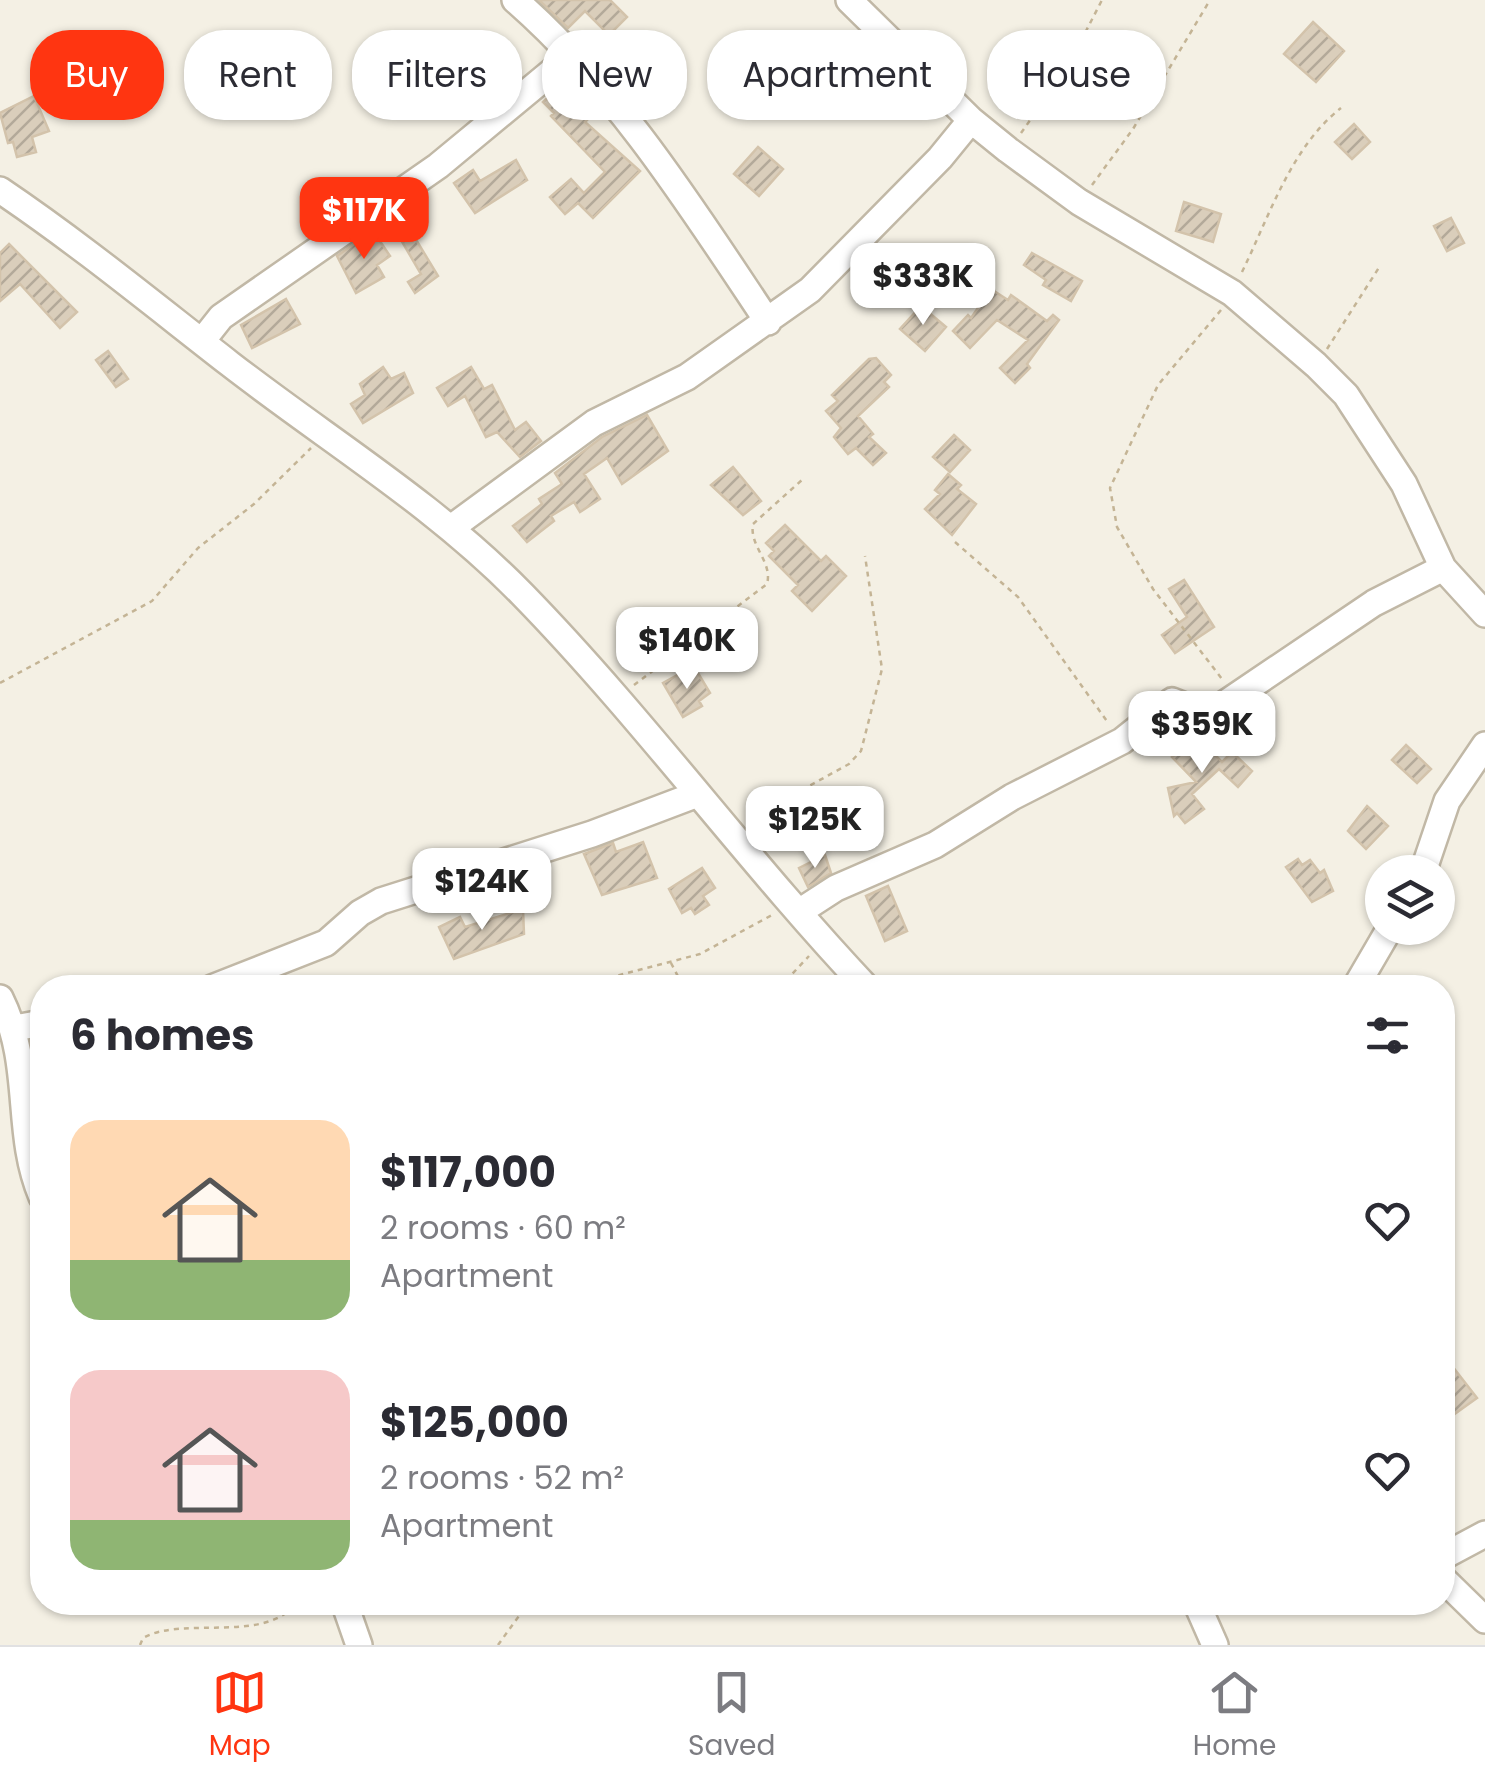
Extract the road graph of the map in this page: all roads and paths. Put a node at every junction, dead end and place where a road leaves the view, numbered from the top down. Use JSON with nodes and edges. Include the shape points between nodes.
{"nodes":[{"id":1,"x":515,"y":0,"type":"edge"},
{"id":2,"x":849,"y":0,"type":"edge"},
{"id":3,"x":1102,"y":0,"type":"edge"},
{"id":4,"x":1210,"y":0,"type":"edge"},
{"id":5,"x":546,"y":30,"type":"edge"},
{"id":6,"x":542,"y":80,"type":"edge"},
{"id":7,"x":1341,"y":108,"type":"dead end"},
{"id":8,"x":628,"y":120,"type":"edge"},
{"id":9,"x":971,"y":120,"type":"junction"},
{"id":10,"x":1008,"y":150,"type":"junction"},
{"id":11,"x":0,"y":190,"type":"edge"},
{"id":12,"x":1079,"y":202,"type":"junction"},
{"id":13,"x":1380,"y":266,"type":"dead end"},
{"id":14,"x":1232,"y":294,"type":"junction"},
{"id":15,"x":768,"y":322,"type":"junction"},
{"id":16,"x":202,"y":341,"type":"junction"},
{"id":17,"x":1316,"y":366,"type":"junction"},
{"id":18,"x":326,"y":432,"type":"junction"},
{"id":19,"x":803,"y":480,"type":"dead end"},
{"id":20,"x":450,"y":528,"type":"junction"},
{"id":21,"x":955,"y":542,"type":"dead end"},
{"id":22,"x":865,"y":556,"type":"dead end"},
{"id":23,"x":1443,"y":568,"type":"junction"},
{"id":24,"x":1485,"y":614,"type":"edge"},
{"id":25,"x":0,"y":683,"type":"edge"},
{"id":26,"x":1236,"y":697,"type":"junction"},
{"id":27,"x":618,"y":698,"type":"junction"},
{"id":28,"x":1122,"y":741,"type":"junction"},
{"id":29,"x":1485,"y":745,"type":"edge"},
{"id":30,"x":695,"y":795,"type":"junction"},
{"id":31,"x":726,"y":832,"type":"junction"},
{"id":32,"x":1429,"y":855,"type":"edge"},
{"id":33,"x":794,"y":908,"type":"junction"},
{"id":34,"x":824,"y":942,"type":"junction"},
{"id":35,"x":1380,"y":945,"type":"edge"},
{"id":36,"x":671,"y":963,"type":"junction"},
{"id":37,"x":245,"y":975,"type":"edge"},
{"id":38,"x":623,"y":975,"type":"edge"},
{"id":39,"x":677,"y":975,"type":"edge"},
{"id":40,"x":791,"y":975,"type":"edge"},
{"id":41,"x":855,"y":975,"type":"edge"},
{"id":42,"x":1363,"y":975,"type":"edge"},
{"id":43,"x":0,"y":998,"type":"edge"},
{"id":44,"x":30,"y":1025,"type":"edge"},
{"id":45,"x":14,"y":1028,"type":"junction"},
{"id":46,"x":30,"y":1146,"type":"edge"},
{"id":47,"x":1485,"y":1534,"type":"edge"},
{"id":48,"x":1455,"y":1550,"type":"edge"},
{"id":49,"x":1455,"y":1591,"type":"edge"},
{"id":50,"x":289,"y":1615,"type":"edge"},
{"id":51,"x":349,"y":1615,"type":"edge"},
{"id":52,"x":520,"y":1615,"type":"edge"},
{"id":53,"x":1202,"y":1615,"type":"edge"},
{"id":54,"x":1485,"y":1620,"type":"edge"},
{"id":55,"x":140,"y":1645,"type":"edge"},
{"id":56,"x":360,"y":1645,"type":"edge"},
{"id":57,"x":498,"y":1645,"type":"edge"},
{"id":58,"x":1215,"y":1645,"type":"edge"}],
"edges":[{"from":1,"to":5,"type":"street"},
{"from":2,"to":9,"type":"street"},
{"from":3,"to":10,"type":"path","via":[[1066,70]]},
{"from":4,"to":12,"type":"path","via":[[1133,129]]},
{"from":6,"to":16,"type":"street","via":[[438,166],[235,306]]},
{"from":7,"to":14,"type":"path","via":[[1304,148]]},
{"from":8,"to":15,"type":"street"},
{"from":9,"to":10,"type":"street"},
{"from":9,"to":15,"type":"street","via":[[810,290]]},
{"from":10,"to":12,"type":"street"},
{"from":11,"to":16,"type":"street"},
{"from":12,"to":14,"type":"street"},
{"from":13,"to":17,"type":"path"},
{"from":14,"to":17,"type":"street"},
{"from":14,"to":26,"type":"path","via":[[1158,385],[1110,488],[1117,527],[1154,589]]},
{"from":15,"to":20,"type":"street","via":[[687,377],[594,422]]},
{"from":16,"to":18,"type":"street"},
{"from":17,"to":23,"type":"street","via":[[1346,396],[1404,484]]},
{"from":18,"to":20,"type":"street"},
{"from":18,"to":25,"type":"path","via":[[254,504],[198,548],[152,601]]},
{"from":19,"to":27,"type":"path","via":[[754,524],[767,584]]},
{"from":20,"to":27,"type":"street","via":[[521,592]]},
{"from":21,"to":28,"type":"path","via":[[1018,597]]},
{"from":22,"to":31,"type":"path","via":[[882,668],[861,751]]},
{"from":23,"to":24,"type":"street"},
{"from":23,"to":26,"type":"street","via":[[1374,603]]},
{"from":26,"to":28,"type":"street","via":[[1205,714],[1172,701]]},
{"from":27,"to":30,"type":"street"},
{"from":28,"to":33,"type":"street","via":[[1012,797],[935,846]]},
{"from":29,"to":32,"type":"street","via":[[1447,801]]},
{"from":30,"to":31,"type":"street"},
{"from":30,"to":37,"type":"street","via":[[381,902],[326,943]]},
{"from":31,"to":33,"type":"street"},
{"from":33,"to":34,"type":"street"},
{"from":33,"to":36,"type":"path"},
{"from":34,"to":40,"type":"path"},
{"from":34,"to":41,"type":"street"},
{"from":35,"to":42,"type":"street"},
{"from":36,"to":38,"type":"path"},
{"from":36,"to":39,"type":"path"},
{"from":43,"to":45,"type":"street"},
{"from":44,"to":45,"type":"street"},
{"from":45,"to":46,"type":"street"},
{"from":47,"to":48,"type":"street"},
{"from":49,"to":54,"type":"street"},
{"from":50,"to":55,"type":"path","via":[[274,1624],[148,1634]]},
{"from":51,"to":56,"type":"street"},
{"from":52,"to":57,"type":"path"},
{"from":53,"to":58,"type":"street"}]}
